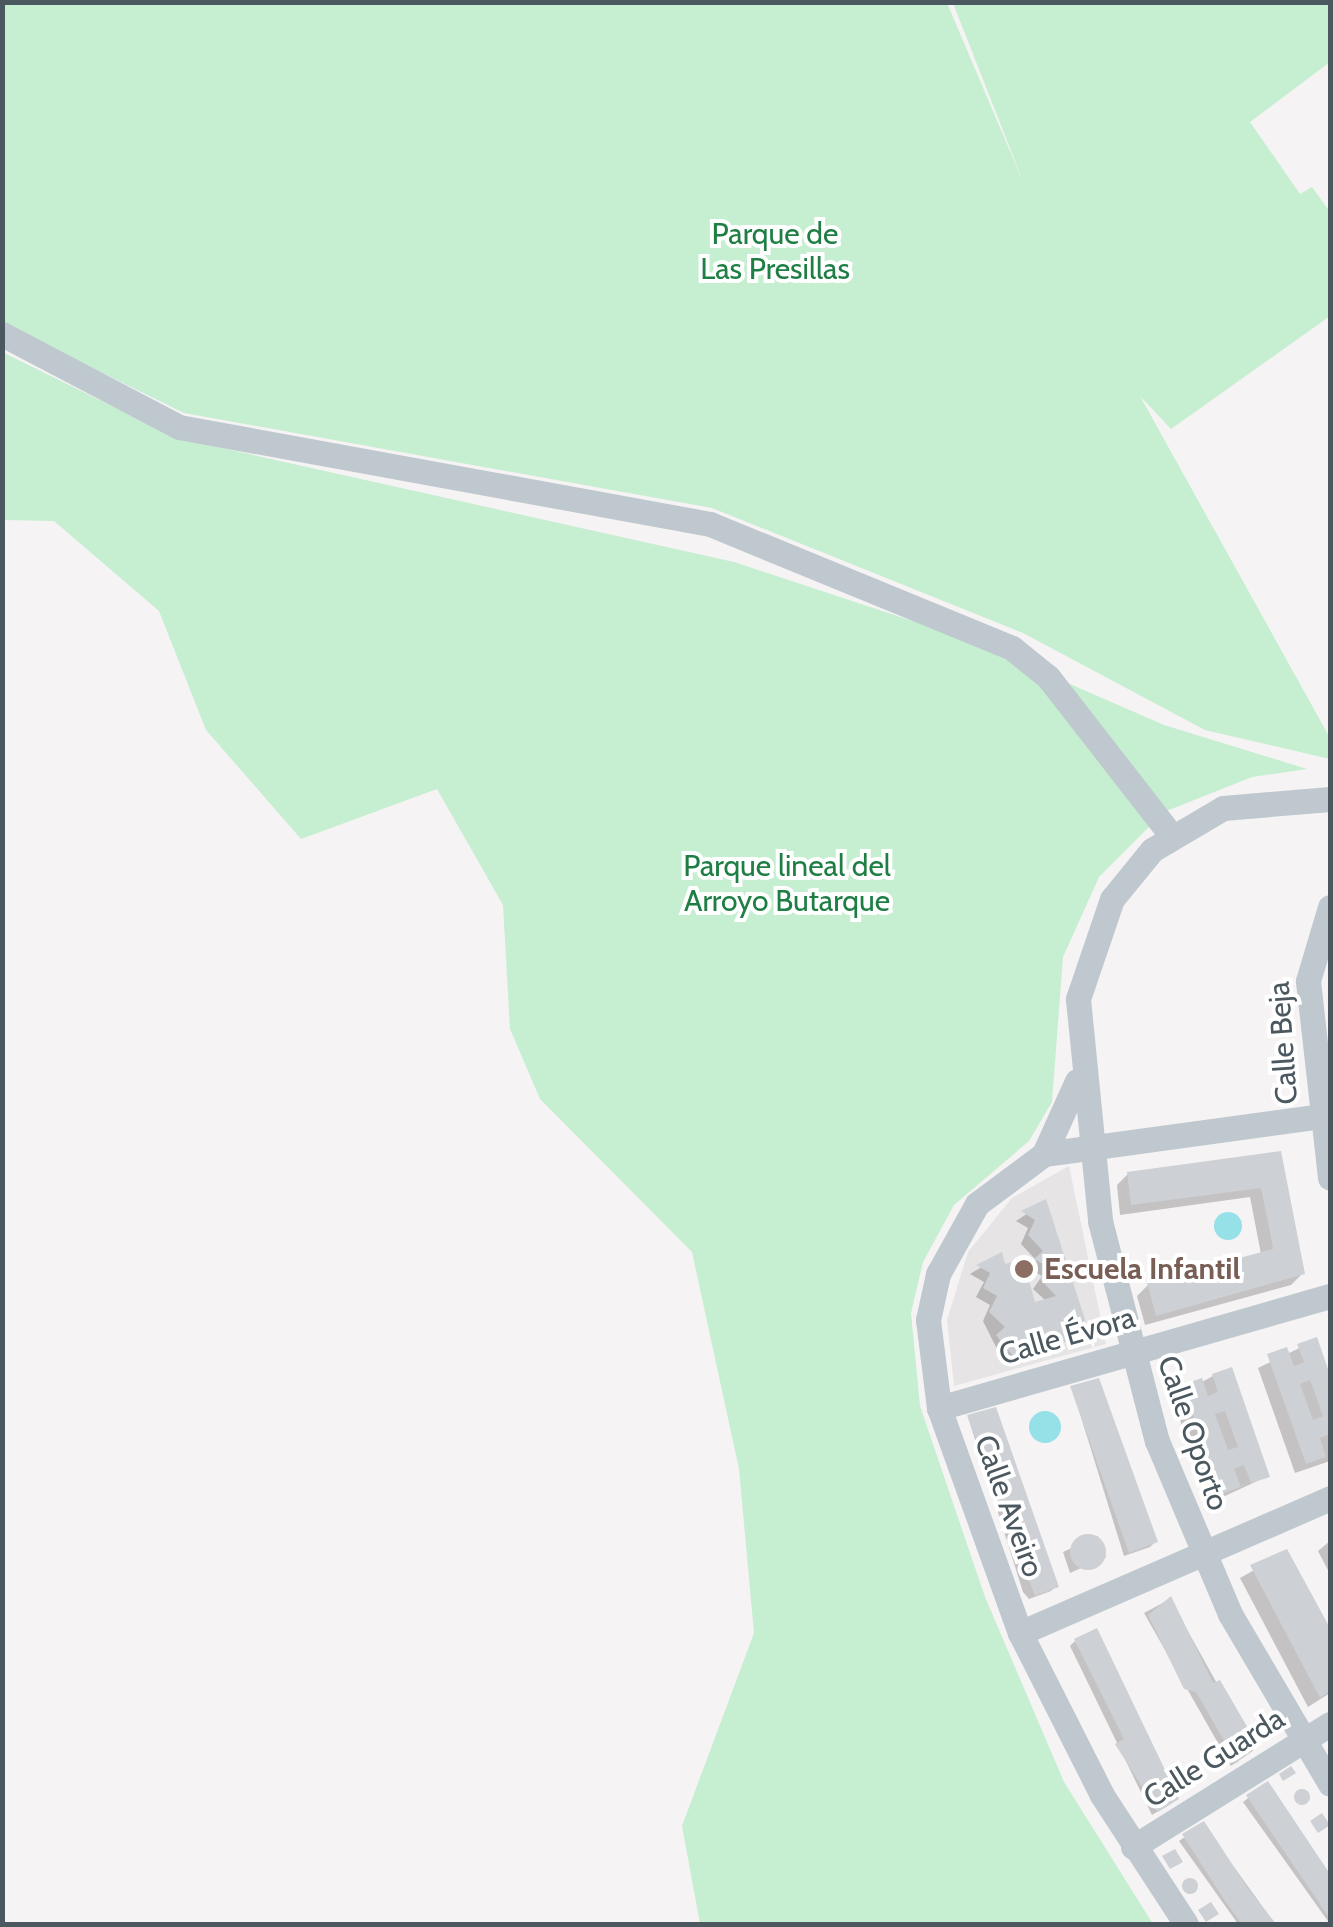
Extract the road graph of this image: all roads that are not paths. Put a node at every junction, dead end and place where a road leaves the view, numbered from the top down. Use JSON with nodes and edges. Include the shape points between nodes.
{"nodes":[{"id":1,"x":2,"y":334,"type":"edge"},
{"id":2,"x":1330,"y":799,"type":"edge"},
{"id":3,"x":1171,"y":835,"type":"junction"},
{"id":4,"x":1330,"y":907,"type":"edge"},
{"id":5,"x":1080,"y":1074,"type":"junction"},
{"id":6,"x":1325,"y":1116,"type":"edge"},
{"id":7,"x":1086,"y":1146,"type":"junction"},
{"id":8,"x":1044,"y":1154,"type":"junction"},
{"id":9,"x":1330,"y":1178,"type":"edge"},
{"id":10,"x":1330,"y":1296,"type":"edge"},
{"id":11,"x":1130,"y":1351,"type":"junction"},
{"id":12,"x":938,"y":1408,"type":"junction"},
{"id":13,"x":1330,"y":1498,"type":"edge"},
{"id":14,"x":1201,"y":1553,"type":"junction"},
{"id":15,"x":1020,"y":1633,"type":"junction"},
{"id":16,"x":1330,"y":1724,"type":"edge"},
{"id":17,"x":1301,"y":1742,"type":"junction"},
{"id":18,"x":1330,"y":1784,"type":"edge"},
{"id":19,"x":1133,"y":1847,"type":"junction"},
{"id":20,"x":1186,"y":1924,"type":"edge"}],
"edges":[{"from":1,"to":3,"type":"street","via":[[179,426],[710,524],[1012,648],[1048,677]]},
{"from":2,"to":3,"type":"street","name":"Calle Oporto","via":[[1264,798]]},
{"from":3,"to":5,"type":"street","name":"Calle Oporto","via":[[1112,898],[1088,952]]},
{"from":4,"to":6,"type":"street","name":"Calle Beja","via":[[1308,981]]},
{"from":5,"to":7,"type":"street","name":"Calle Oporto"},
{"from":5,"to":8,"type":"street","name":"Calle Oporto"},
{"from":6,"to":7,"type":"street","name":"Calle Aveiro"},
{"from":6,"to":9,"type":"street","name":"Calle Beja"},
{"from":7,"to":8,"type":"street","name":"Calle Aveiro"},
{"from":7,"to":11,"type":"street","name":"Calle Oporto"},
{"from":8,"to":12,"type":"street","name":"Calle Aveiro","via":[[977,1204],[938,1274],[928,1320]]},
{"from":10,"to":11,"type":"street","name":"Calle Évora"},
{"from":11,"to":12,"type":"street","name":"Calle Évora"},
{"from":11,"to":14,"type":"street","name":"Calle Oporto"},
{"from":12,"to":15,"type":"street","name":"Calle Aveiro"},
{"from":13,"to":14,"type":"street"},
{"from":14,"to":15,"type":"street"},
{"from":14,"to":17,"type":"street","name":"Calle Oporto"},
{"from":15,"to":19,"type":"street","name":"Calle Aveiro"},
{"from":16,"to":17,"type":"street","name":"Calle Guarda"},
{"from":17,"to":18,"type":"street","name":"Calle Oporto"},
{"from":17,"to":19,"type":"street","name":"Calle Guarda"},
{"from":19,"to":20,"type":"street","name":"Calle Aveiro"}]}
